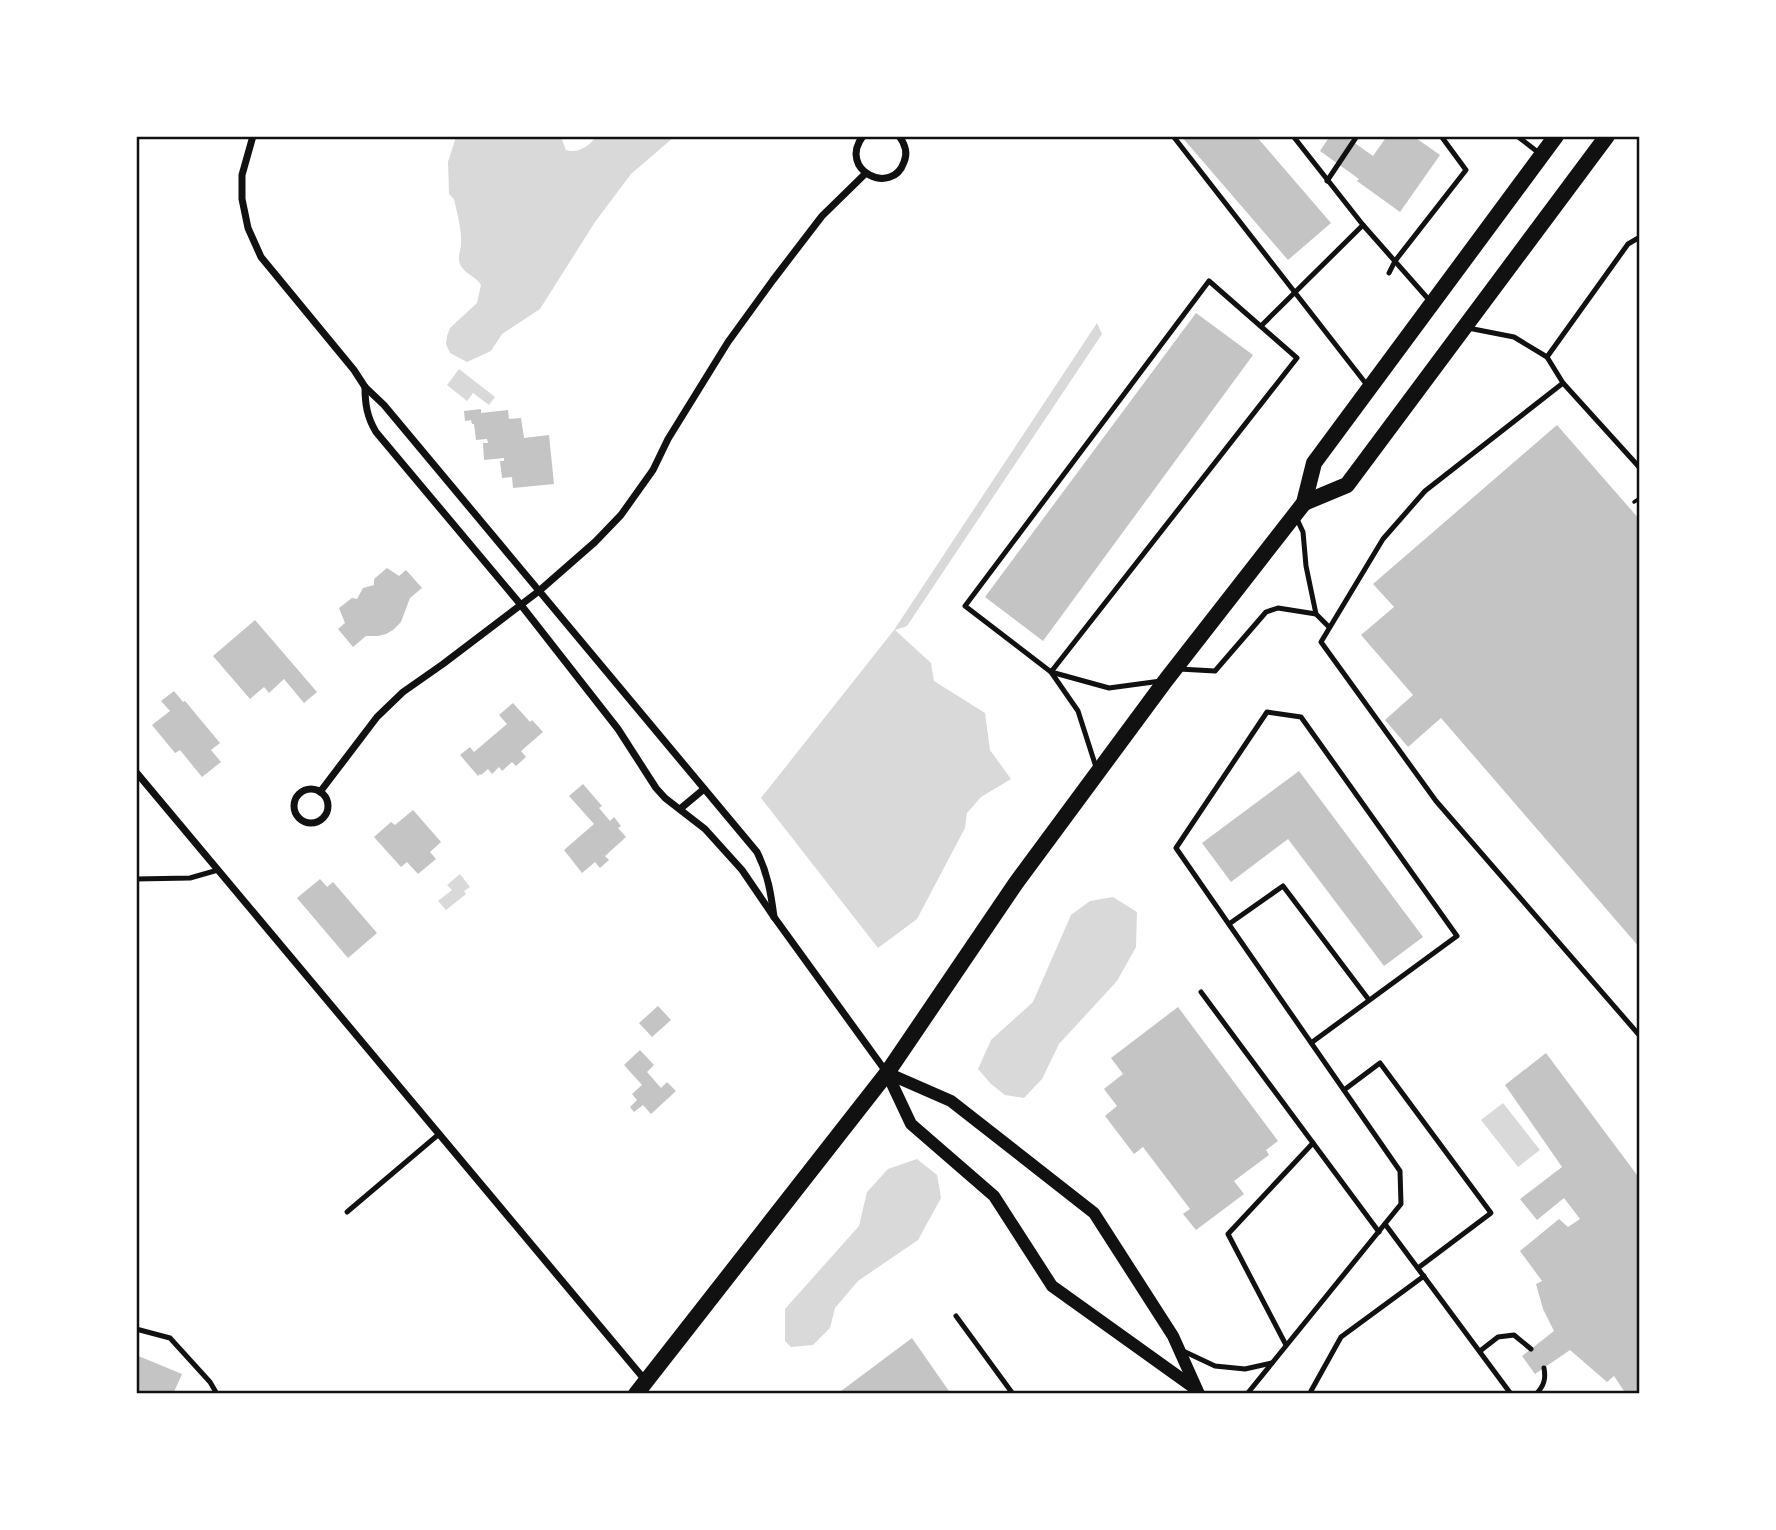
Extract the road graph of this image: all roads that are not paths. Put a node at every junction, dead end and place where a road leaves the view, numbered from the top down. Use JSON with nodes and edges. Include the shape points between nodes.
{"nodes":[{"id":1,"x":253,"y":136,"type":"edge"},
{"id":2,"x":863,"y":136,"type":"edge"},
{"id":3,"x":899,"y":136,"type":"edge"},
{"id":4,"x":1173,"y":136,"type":"edge"},
{"id":5,"x":1293,"y":136,"type":"edge"},
{"id":6,"x":1357,"y":136,"type":"edge"},
{"id":7,"x":1441,"y":136,"type":"edge"},
{"id":8,"x":1517,"y":136,"type":"edge"},
{"id":9,"x":1556,"y":136,"type":"edge"},
{"id":10,"x":1607,"y":136,"type":"edge"},
{"id":11,"x":1542,"y":155,"type":"junction"},
{"id":12,"x":866,"y":173,"type":"junction"},
{"id":13,"x":1327,"y":181,"type":"junction"},
{"id":14,"x":1363,"y":225,"type":"junction"},
{"id":15,"x":1640,"y":237,"type":"edge"},
{"id":16,"x":1395,"y":261,"type":"junction"},
{"id":17,"x":1389,"y":273,"type":"dead end"},
{"id":18,"x":1294,"y":292,"type":"junction"},
{"id":19,"x":1432,"y":303,"type":"junction"},
{"id":20,"x":1261,"y":326,"type":"junction"},
{"id":21,"x":1464,"y":328,"type":"junction"},
{"id":22,"x":1547,"y":357,"type":"junction"},
{"id":23,"x":1563,"y":383,"type":"junction"},
{"id":24,"x":365,"y":387,"type":"junction"},
{"id":25,"x":1369,"y":387,"type":"junction"},
{"id":26,"x":1640,"y":468,"type":"edge"},
{"id":27,"x":1299,"y":509,"type":"junction"},
{"id":28,"x":539,"y":591,"type":"junction"},
{"id":29,"x":521,"y":605,"type":"junction"},
{"id":30,"x":1316,"y":614,"type":"junction"},
{"id":31,"x":1329,"y":627,"type":"junction"},
{"id":32,"x":1051,"y":672,"type":"junction"},
{"id":33,"x":1171,"y":674,"type":"junction"},
{"id":34,"x":136,"y":772,"type":"edge"},
{"id":35,"x":1098,"y":772,"type":"junction"},
{"id":36,"x":704,"y":789,"type":"junction"},
{"id":37,"x":320,"y":792,"type":"junction"},
{"id":38,"x":680,"y":809,"type":"junction"},
{"id":39,"x":218,"y":870,"type":"junction"},
{"id":40,"x":136,"y":879,"type":"edge"},
{"id":41,"x":774,"y":917,"type":"junction"},
{"id":42,"x":1229,"y":924,"type":"junction"},
{"id":43,"x":1201,"y":992,"type":"dead end"},
{"id":44,"x":1368,"y":1000,"type":"junction"},
{"id":45,"x":1640,"y":1036,"type":"edge"},
{"id":46,"x":1311,"y":1043,"type":"junction"},
{"id":47,"x":887,"y":1073,"type":"junction"},
{"id":48,"x":1343,"y":1090,"type":"junction"},
{"id":49,"x":439,"y":1134,"type":"junction"},
{"id":50,"x":1313,"y":1143,"type":"junction"},
{"id":51,"x":346,"y":1212,"type":"dead end"},
{"id":52,"x":1385,"y":1224,"type":"junction"},
{"id":53,"x":1379,"y":1231,"type":"junction"},
{"id":54,"x":1418,"y":1268,"type":"junction"},
{"id":55,"x":1424,"y":1276,"type":"junction"},
{"id":56,"x":956,"y":1317,"type":"dead end"},
{"id":57,"x":136,"y":1329,"type":"edge"},
{"id":58,"x":1286,"y":1345,"type":"junction"},
{"id":59,"x":1179,"y":1349,"type":"junction"},
{"id":60,"x":1531,"y":1349,"type":"dead end"},
{"id":61,"x":1480,"y":1351,"type":"junction"},
{"id":62,"x":1272,"y":1363,"type":"junction"},
{"id":63,"x":1544,"y":1368,"type":"dead end"},
{"id":64,"x":641,"y":1387,"type":"edge"},
{"id":65,"x":1197,"y":1391,"type":"edge"},
{"id":66,"x":217,"y":1394,"type":"edge"},
{"id":67,"x":1013,"y":1394,"type":"edge"},
{"id":68,"x":1247,"y":1394,"type":"edge"},
{"id":69,"x":1313,"y":1394,"type":"edge"},
{"id":70,"x":1511,"y":1394,"type":"edge"},
{"id":71,"x":1536,"y":1394,"type":"edge"}],
"edges":[{"from":1,"to":24,"type":"street","via":[[242,175],[248,228],[261,257]]},
{"from":2,"to":12,"type":"street","via":[[856,154]]},
{"from":3,"to":12,"type":"street","via":[[906,154],[901,168],[883,179]]},
{"from":4,"to":18,"type":"lane"},
{"from":5,"to":13,"type":"lane"},
{"from":6,"to":13,"type":"lane"},
{"from":7,"to":16,"type":"lane","via":[[1466,170]]},
{"from":8,"to":11,"type":"lane"},
{"from":9,"to":11,"type":"main road"},
{"from":10,"to":21,"type":"main road"},
{"from":11,"to":19,"type":"main road"},
{"from":12,"to":28,"type":"street","via":[[822,216],[773,279],[728,342],[653,470],[621,515]]},
{"from":13,"to":14,"type":"lane"},
{"from":14,"to":16,"type":"lane"},
{"from":14,"to":18,"type":"lane"},
{"from":15,"to":22,"type":"lane","via":[[1628,244]]},
{"from":16,"to":17,"type":"lane"},
{"from":16,"to":19,"type":"lane"},
{"from":18,"to":20,"type":"lane"},
{"from":18,"to":25,"type":"lane"},
{"from":19,"to":25,"type":"main road"},
{"from":20,"to":32,"type":"lane","via":[[1297,358]]},
{"from":20,"to":32,"type":"lane","via":[[1209,281],[965,606]]},
{"from":21,"to":22,"type":"lane","via":[[1514,337]]},
{"from":21,"to":27,"type":"main road","via":[[1347,485]]},
{"from":22,"to":23,"type":"lane"},
{"from":23,"to":26,"type":"lane"},
{"from":23,"to":31,"type":"lane","via":[[1425,491],[1383,539]]},
{"from":24,"to":28,"type":"street"},
{"from":24,"to":29,"type":"street","via":[[367,413],[376,432]]},
{"from":25,"to":27,"type":"main road","via":[[1314,463]]},
{"from":27,"to":30,"type":"lane"},
{"from":27,"to":33,"type":"main road"},
{"from":28,"to":29,"type":"street"},
{"from":28,"to":36,"type":"street"},
{"from":29,"to":37,"type":"street","via":[[403,692],[377,717]]},
{"from":29,"to":38,"type":"street","via":[[618,729],[656,788]]},
{"from":30,"to":31,"type":"lane"},
{"from":30,"to":33,"type":"lane","via":[[1278,608],[1266,612],[1214,671]]},
{"from":31,"to":45,"type":"lane","via":[[1321,642],[1436,801]]},
{"from":32,"to":33,"type":"lane","via":[[1110,688]]},
{"from":32,"to":35,"type":"lane","via":[[1078,711]]},
{"from":33,"to":35,"type":"main road"},
{"from":34,"to":39,"type":"street"},
{"from":35,"to":47,"type":"main road"},
{"from":36,"to":38,"type":"street"},
{"from":36,"to":41,"type":"street","via":[[757,852],[770,886]]},
{"from":37,"to":37,"type":"street","via":[[304,790],[296,798],[295,814],[303,821],[323,818],[328,807]]},
{"from":38,"to":41,"type":"street","via":[[742,870]]},
{"from":39,"to":40,"type":"lane","via":[[190,878]]},
{"from":39,"to":49,"type":"street"},
{"from":41,"to":47,"type":"street"},
{"from":42,"to":44,"type":"lane","via":[[1283,886]]},
{"from":42,"to":44,"type":"lane","via":[[1176,848],[1267,712],[1301,717],[1457,936]]},
{"from":42,"to":46,"type":"lane"},
{"from":43,"to":50,"type":"lane"},
{"from":44,"to":46,"type":"lane"},
{"from":46,"to":48,"type":"lane"},
{"from":47,"to":59,"type":"street","via":[[951,1101],[1094,1213]]},
{"from":47,"to":64,"type":"main road"},
{"from":47,"to":65,"type":"street","via":[[911,1124],[994,1196],[1052,1286]]},
{"from":48,"to":52,"type":"lane","via":[[1400,1171],[1401,1204]]},
{"from":48,"to":54,"type":"lane","via":[[1380,1063],[1491,1213]]},
{"from":49,"to":51,"type":"lane"},
{"from":49,"to":64,"type":"street"},
{"from":50,"to":53,"type":"lane"},
{"from":50,"to":58,"type":"lane","via":[[1228,1234]]},
{"from":52,"to":53,"type":"lane"},
{"from":52,"to":54,"type":"lane"},
{"from":53,"to":58,"type":"lane"},
{"from":54,"to":55,"type":"lane"},
{"from":55,"to":61,"type":"lane"},
{"from":55,"to":69,"type":"lane","via":[[1341,1337]]},
{"from":56,"to":67,"type":"lane"},
{"from":57,"to":66,"type":"lane","via":[[170,1338]]},
{"from":58,"to":62,"type":"lane"},
{"from":59,"to":62,"type":"lane","via":[[1215,1366],[1245,1369]]},
{"from":59,"to":65,"type":"street"},
{"from":60,"to":61,"type":"lane","via":[[1514,1335],[1498,1337]]},
{"from":61,"to":70,"type":"lane"},
{"from":62,"to":68,"type":"lane"},
{"from":63,"to":71,"type":"lane","via":[[1546,1377]]}]}
